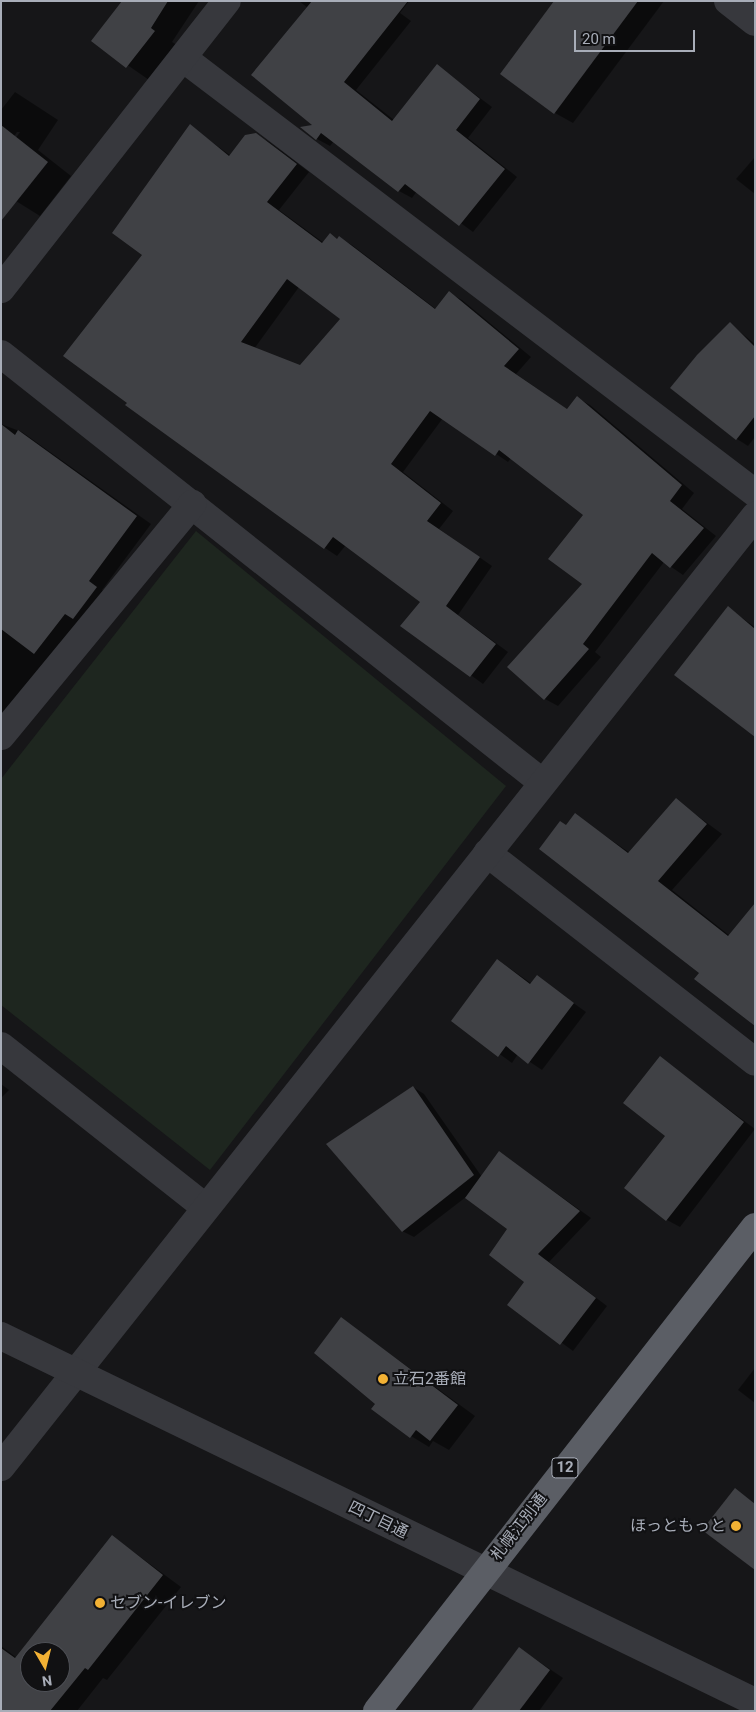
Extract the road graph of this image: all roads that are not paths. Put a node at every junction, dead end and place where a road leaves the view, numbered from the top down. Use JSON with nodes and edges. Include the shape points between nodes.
{"nodes":[{"id":1,"x":227,"y":1,"type":"edge"},
{"id":2,"x":728,"y":1,"type":"edge"},
{"id":3,"x":755,"y":22,"type":"edge"},
{"id":4,"x":183,"y":58,"type":"junction"},
{"id":5,"x":1,"y":289,"type":"edge"},
{"id":6,"x":1,"y":354,"type":"edge"},
{"id":7,"x":755,"y":493,"type":"edge"},
{"id":8,"x":192,"y":504,"type":"junction"},
{"id":9,"x":755,"y":516,"type":"edge"},
{"id":10,"x":1,"y":736,"type":"edge"},
{"id":11,"x":543,"y":782,"type":"junction"},
{"id":12,"x":487,"y":853,"type":"junction"},
{"id":13,"x":1,"y":1046,"type":"edge"},
{"id":14,"x":755,"y":1062,"type":"edge"},
{"id":15,"x":206,"y":1208,"type":"junction"},
{"id":16,"x":755,"y":1226,"type":"edge"},
{"id":17,"x":1,"y":1336,"type":"edge"},
{"id":18,"x":76,"y":1373,"type":"junction"},
{"id":19,"x":1,"y":1467,"type":"edge"},
{"id":20,"x":484,"y":1572,"type":"junction"},
{"id":21,"x":755,"y":1702,"type":"edge"},
{"id":22,"x":377,"y":1711,"type":"edge"}],
"edges":[{"from":1,"to":4,"type":"street"},
{"from":2,"to":3,"type":"street"},
{"from":4,"to":5,"type":"street"},
{"from":4,"to":7,"type":"street"},
{"from":6,"to":8,"type":"street"},
{"from":8,"to":10,"type":"street"},
{"from":8,"to":11,"type":"street"},
{"from":9,"to":11,"type":"street"},
{"from":11,"to":12,"type":"street"},
{"from":12,"to":14,"type":"street"},
{"from":12,"to":15,"type":"street"},
{"from":13,"to":15,"type":"street"},
{"from":15,"to":18,"type":"street"},
{"from":16,"to":20,"type":"highway","name":"札幌江別通","number":"12"},
{"from":17,"to":18,"type":"street","name":"四丁目通"},
{"from":18,"to":19,"type":"street"},
{"from":18,"to":20,"type":"street","name":"四丁目通"},
{"from":20,"to":21,"type":"street","name":"四丁目通"},
{"from":20,"to":22,"type":"highway","name":"札幌江別通","number":"12"}]}
